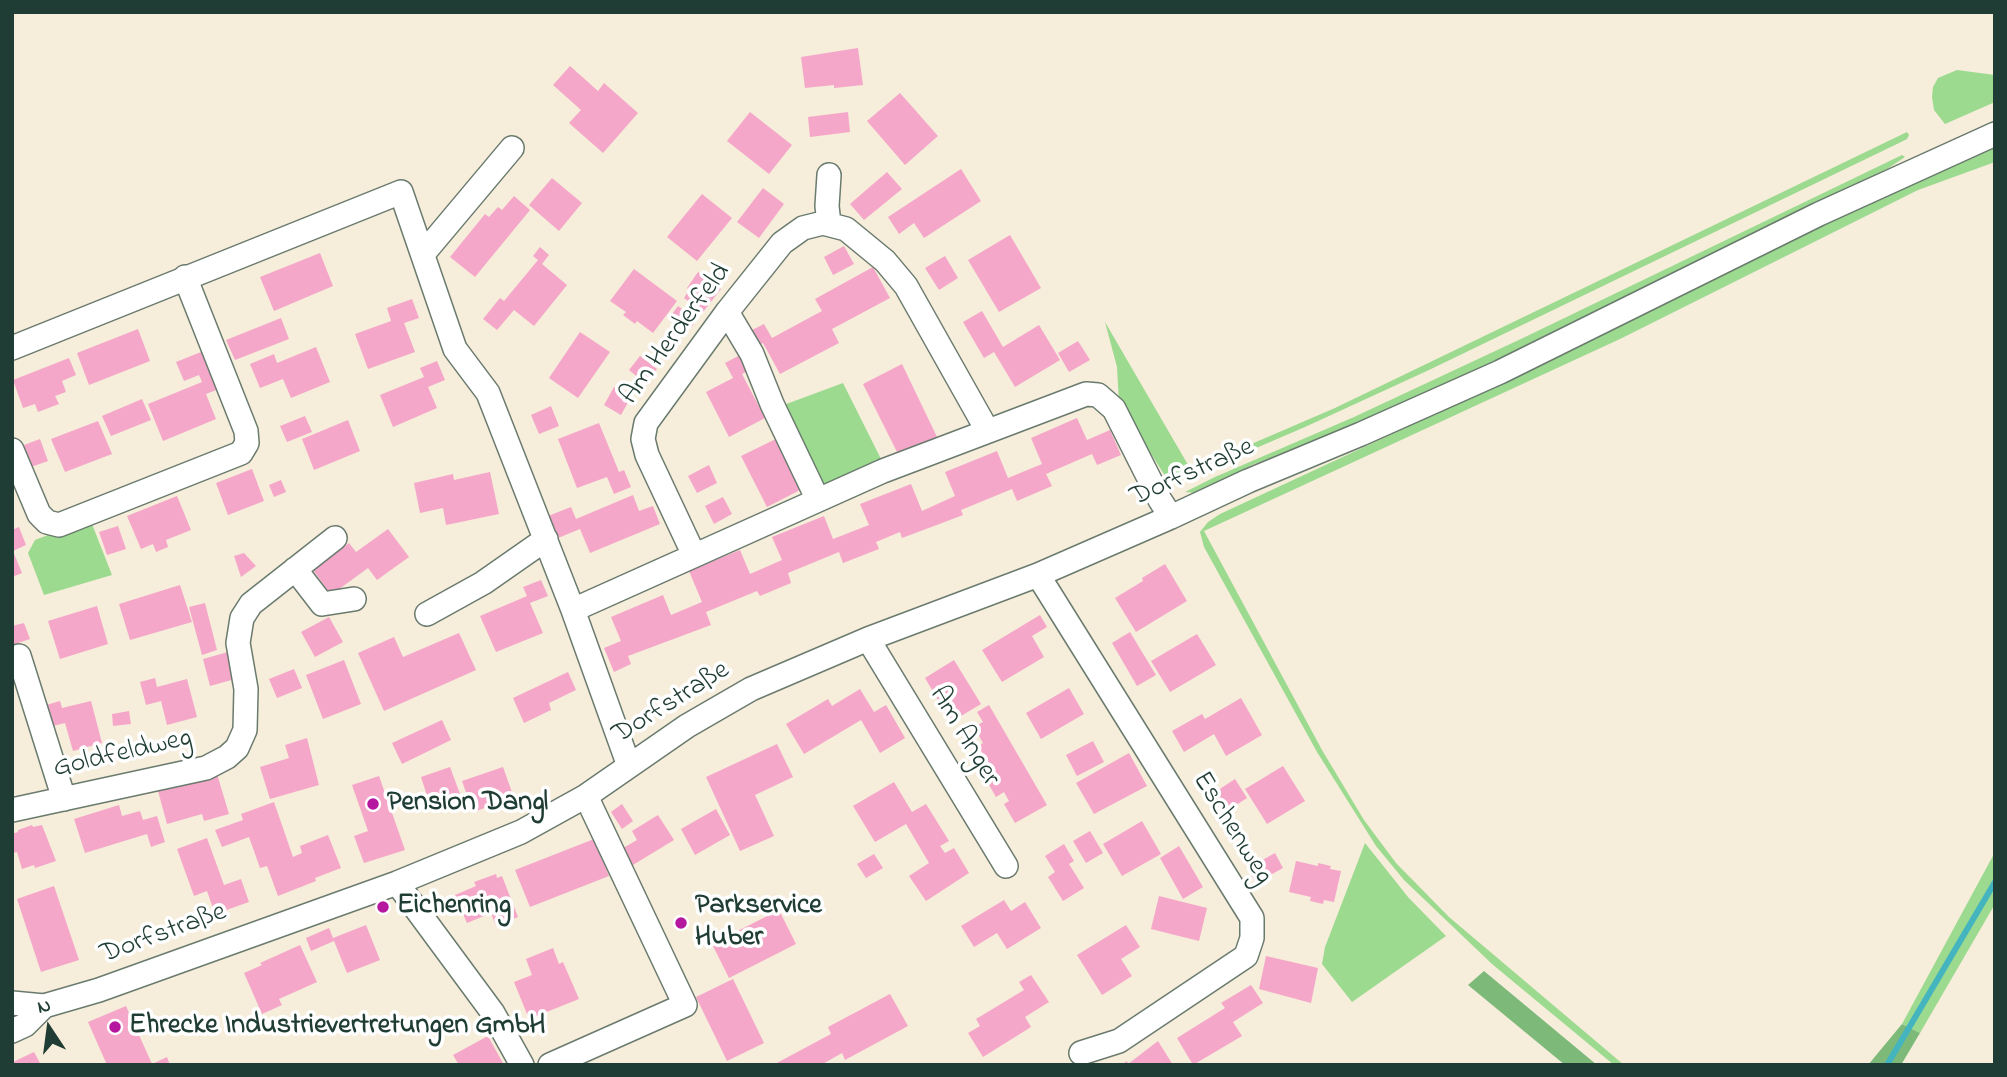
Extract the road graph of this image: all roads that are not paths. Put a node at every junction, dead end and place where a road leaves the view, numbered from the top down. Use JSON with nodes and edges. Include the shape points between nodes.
{"nodes":[{"id":1,"x":1995,"y":134,"type":"edge"},
{"id":2,"x":512,"y":148,"type":"dead end"},
{"id":3,"x":829,"y":175,"type":"dead end"},
{"id":4,"x":829,"y":224,"type":"junction"},
{"id":5,"x":423,"y":254,"type":"junction"},
{"id":6,"x":185,"y":277,"type":"junction"},
{"id":7,"x":727,"y":312,"type":"junction"},
{"id":8,"x":12,"y":348,"type":"edge"},
{"id":9,"x":988,"y":430,"type":"junction"},
{"id":10,"x":12,"y":450,"type":"edge"},
{"id":11,"x":818,"y":500,"type":"junction"},
{"id":12,"x":1171,"y":517,"type":"junction"},
{"id":13,"x":335,"y":538,"type":"dead end"},
{"id":14,"x":546,"y":539,"type":"junction"},
{"id":15,"x":694,"y":555,"type":"junction"},
{"id":16,"x":295,"y":569,"type":"junction"},
{"id":17,"x":1038,"y":575,"type":"junction"},
{"id":18,"x":354,"y":599,"type":"dead end"},
{"id":19,"x":573,"y":610,"type":"junction"},
{"id":20,"x":427,"y":614,"type":"dead end"},
{"id":21,"x":868,"y":639,"type":"junction"},
{"id":22,"x":19,"y":656,"type":"dead end"},
{"id":23,"x":629,"y":766,"type":"junction"},
{"id":24,"x":586,"y":796,"type":"junction"},
{"id":25,"x":64,"y":799,"type":"junction"},
{"id":26,"x":12,"y":810,"type":"edge"},
{"id":27,"x":1006,"y":866,"type":"dead end"},
{"id":28,"x":397,"y":883,"type":"junction"},
{"id":29,"x":12,"y":1003,"type":"edge"},
{"id":30,"x":44,"y":1006,"type":"junction"},
{"id":31,"x":12,"y":1031,"type":"edge"},
{"id":32,"x":1081,"y":1053,"type":"dead end"},
{"id":33,"x":522,"y":1065,"type":"edge"},
{"id":34,"x":550,"y":1065,"type":"edge"}],
"edges":[{"from":1,"to":12,"type":"street","name":"Dorfstraße","via":[[1819,214],[1500,372]]},
{"from":2,"to":5,"type":"street"},
{"from":3,"to":4,"type":"street"},
{"from":4,"to":7,"type":"street","name":"Am Herderfeld","via":[[803,228],[782,243]]},
{"from":4,"to":9,"type":"street","via":[[863,241],[905,286]]},
{"from":5,"to":6,"type":"street","via":[[401,192]]},
{"from":5,"to":14,"type":"street","via":[[455,349],[488,393]]},
{"from":6,"to":8,"type":"street"},
{"from":6,"to":10,"type":"street","via":[[246,431],[247,443],[241,453],[59,525],[47,523],[39,514]]},
{"from":7,"to":11,"type":"street","via":[[752,354]]},
{"from":7,"to":15,"type":"street","name":"Am Herderfeld","via":[[652,413],[643,439]]},
{"from":9,"to":11,"type":"street"},
{"from":9,"to":12,"type":"street","via":[[1076,397],[1098,395],[1114,409]]},
{"from":11,"to":15,"type":"street"},
{"from":12,"to":17,"type":"street","name":"Dorfstraße"},
{"from":13,"to":16,"type":"street","name":"Goldfeldweg"},
{"from":14,"to":19,"type":"street"},
{"from":14,"to":20,"type":"street","via":[[483,583]]},
{"from":15,"to":19,"type":"street"},
{"from":16,"to":18,"type":"street","via":[[322,604]]},
{"from":16,"to":25,"type":"street","name":"Goldfeldweg","via":[[251,604],[242,618],[238,643],[246,689],[245,730],[237,748],[206,768]]},
{"from":17,"to":21,"type":"street","name":"Dorfstraße"},
{"from":17,"to":32,"type":"street","name":"Eschenweg","via":[[1252,918],[1246,957],[1119,1041]]},
{"from":19,"to":23,"type":"street"},
{"from":21,"to":23,"type":"street","name":"Dorfstraße","via":[[751,689]]},
{"from":21,"to":27,"type":"street","name":"Am Anger"},
{"from":22,"to":25,"type":"street"},
{"from":23,"to":24,"type":"street","name":"Dorfstraße"},
{"from":24,"to":28,"type":"street","name":"Dorfstraße","via":[[522,832]]},
{"from":24,"to":34,"type":"street","via":[[685,1004]]},
{"from":25,"to":26,"type":"street","name":"Goldfeldweg"},
{"from":28,"to":30,"type":"street","name":"Dorfstraße"},
{"from":28,"to":33,"type":"street","via":[[493,1013]]},
{"from":29,"to":30,"type":"street","name":"Dorfstraße"},
{"from":30,"to":31,"type":"street","via":[[25,1026]]}]}
